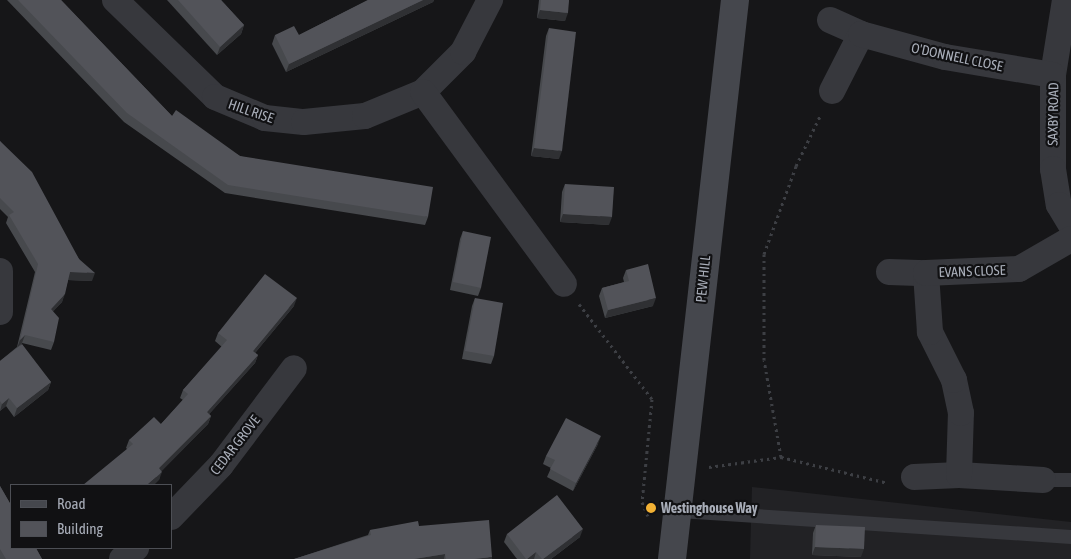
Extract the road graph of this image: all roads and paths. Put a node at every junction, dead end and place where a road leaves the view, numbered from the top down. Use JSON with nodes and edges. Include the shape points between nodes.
{"nodes":[{"id":1,"x":115,"y":0,"type":"edge"},
{"id":2,"x":490,"y":0,"type":"edge"},
{"id":3,"x":734,"y":0,"type":"edge"},
{"id":4,"x":1065,"y":0,"type":"edge"},
{"id":5,"x":830,"y":20,"type":"dead end"},
{"id":6,"x":861,"y":34,"type":"junction"},
{"id":7,"x":1065,"y":36,"type":"edge"},
{"id":8,"x":1053,"y":75,"type":"junction"},
{"id":9,"x":832,"y":91,"type":"joint"},
{"id":10,"x":422,"y":92,"type":"junction"},
{"id":11,"x":1071,"y":225,"type":"edge"},
{"id":12,"x":1071,"y":239,"type":"edge"},
{"id":13,"x":0,"y":271,"type":"edge"},
{"id":14,"x":889,"y":272,"type":"dead end"},
{"id":15,"x":926,"y":272,"type":"junction"},
{"id":16,"x":564,"y":284,"type":"joint"},
{"id":17,"x":0,"y":312,"type":"edge"},
{"id":18,"x":294,"y":368,"type":"dead end"},
{"id":19,"x":781,"y":457,"type":"junction"},
{"id":20,"x":683,"y":472,"type":"junction"},
{"id":21,"x":959,"y":475,"type":"junction"},
{"id":22,"x":914,"y":477,"type":"joint"},
{"id":23,"x":1043,"y":480,"type":"joint"},
{"id":24,"x":1071,"y":480,"type":"edge"},
{"id":25,"x":680,"y":510,"type":"junction"},
{"id":26,"x":172,"y":516,"type":"edge"},
{"id":27,"x":650,"y":518,"type":"dead end"},
{"id":28,"x":1071,"y":537,"type":"edge"},
{"id":29,"x":135,"y":549,"type":"edge"},
{"id":30,"x":122,"y":559,"type":"edge"},
{"id":31,"x":672,"y":559,"type":"edge"}],
"edges":[{"from":1,"to":10,"type":"street","name":"HILL RISE","via":[[204,89],[265,118],[344,120],[397,106]]},
{"from":2,"to":10,"type":"street","name":"HILL RISE","via":[[463,52]]},
{"from":3,"to":20,"type":"main road","name":"PEW HILL"},
{"from":4,"to":7,"type":"street","name":"SAXBY ROAD"},
{"from":5,"to":6,"type":"street","name":"O'DONNELL CLOSE"},
{"from":6,"to":8,"type":"street","name":"O'DONNELL CLOSE","via":[[945,57]]},
{"from":6,"to":9,"type":"street"},
{"from":7,"to":8,"type":"street","name":"SAXBY ROAD"},
{"from":8,"to":11,"type":"street","name":"SAXBY ROAD","via":[[1053,169],[1059,205]]},
{"from":9,"to":19,"type":"path","via":[[796,166],[764,254],[764,360]]},
{"from":10,"to":16,"type":"street"},
{"from":12,"to":15,"type":"street","name":"EVANS CLOSE","via":[[1019,269]]},
{"from":13,"to":17,"type":"street"},
{"from":14,"to":15,"type":"street","name":"EVANS CLOSE"},
{"from":15,"to":21,"type":"street","name":"EVANS CLOSE","via":[[930,332],[954,380],[961,412]]},
{"from":16,"to":27,"type":"path","via":[[652,399],[642,502]]},
{"from":18,"to":26,"type":"street","name":"CEDAR GROVE","via":[[221,465]]},
{"from":19,"to":20,"type":"path"},
{"from":19,"to":22,"type":"path","via":[[905,487]]},
{"from":20,"to":25,"type":"main road","name":"PEW HILL"},
{"from":21,"to":22,"type":"street"},
{"from":21,"to":23,"type":"street"},
{"from":23,"to":24,"type":"lane"},
{"from":25,"to":28,"type":"lane"},
{"from":25,"to":31,"type":"main road","name":"PEW HILL"},
{"from":29,"to":30,"type":"street"}]}
